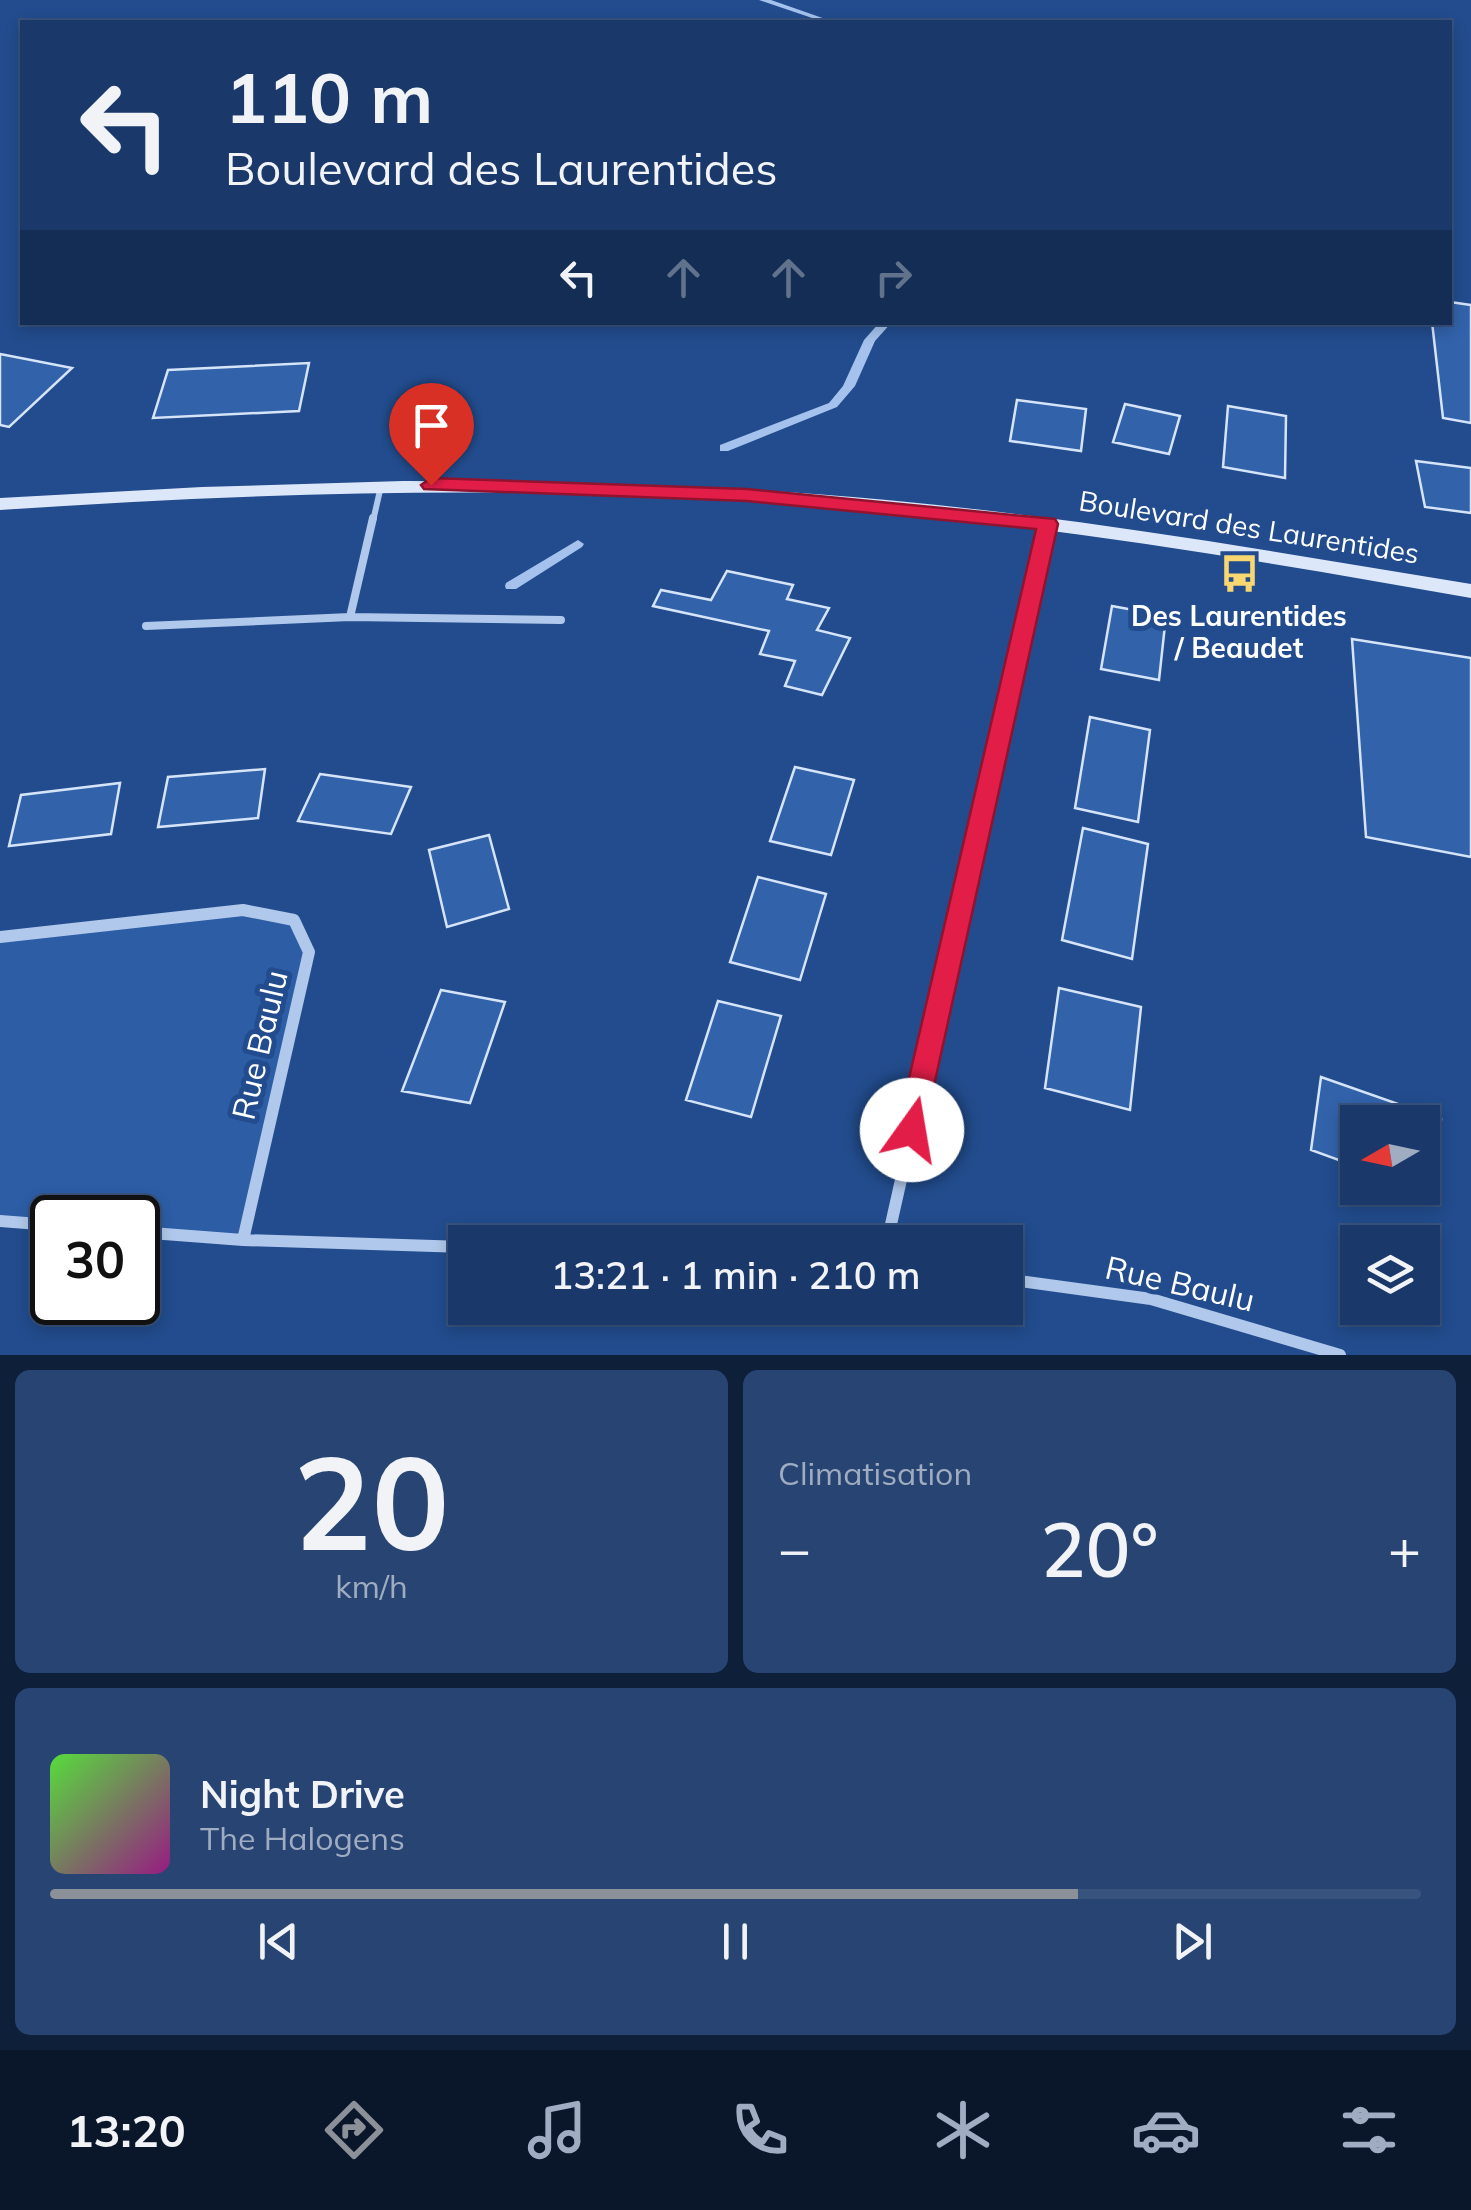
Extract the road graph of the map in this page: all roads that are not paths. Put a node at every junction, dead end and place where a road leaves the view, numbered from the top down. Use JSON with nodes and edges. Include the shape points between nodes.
{"nodes":[{"id":1,"x":381,"y":486,"type":"junction"},
{"id":2,"x":0,"y":504,"type":"edge"},
{"id":3,"x":1048,"y":524,"type":"junction"},
{"id":4,"x":1471,"y":590,"type":"edge"},
{"id":5,"x":350,"y":617,"type":"junction"},
{"id":6,"x":561,"y":620,"type":"dead end"},
{"id":7,"x":146,"y":626,"type":"dead end"},
{"id":8,"x":0,"y":937,"type":"edge"},
{"id":9,"x":0,"y":1221,"type":"edge"},
{"id":10,"x":30,"y":1223,"type":"edge"},
{"id":11,"x":890,"y":1225,"type":"edge"},
{"id":12,"x":160,"y":1234,"type":"edge"},
{"id":13,"x":243,"y":1240,"type":"junction"},
{"id":14,"x":448,"y":1247,"type":"edge"},
{"id":15,"x":1023,"y":1281,"type":"edge"},
{"id":16,"x":1340,"y":1355,"type":"edge"}],
"edges":[{"from":1,"to":2,"type":"street","name":"Boulevard des Laurentides"},
{"from":1,"to":3,"type":"street","name":"Boulevard des Laurentides","via":[[711,493]]},
{"from":1,"to":5,"type":"lane"},
{"from":3,"to":4,"type":"street","name":"Boulevard des Laurentides"},
{"from":3,"to":11,"type":"street"},
{"from":5,"to":6,"type":"lane"},
{"from":5,"to":7,"type":"lane"},
{"from":8,"to":13,"type":"street","name":"Rue Baulu","via":[[243,910],[294,920],[310,952]]},
{"from":9,"to":10,"type":"street"},
{"from":12,"to":13,"type":"street"},
{"from":13,"to":14,"type":"street"},
{"from":15,"to":16,"type":"street","name":"Rue Baulu","via":[[1151,1299]]}]}
